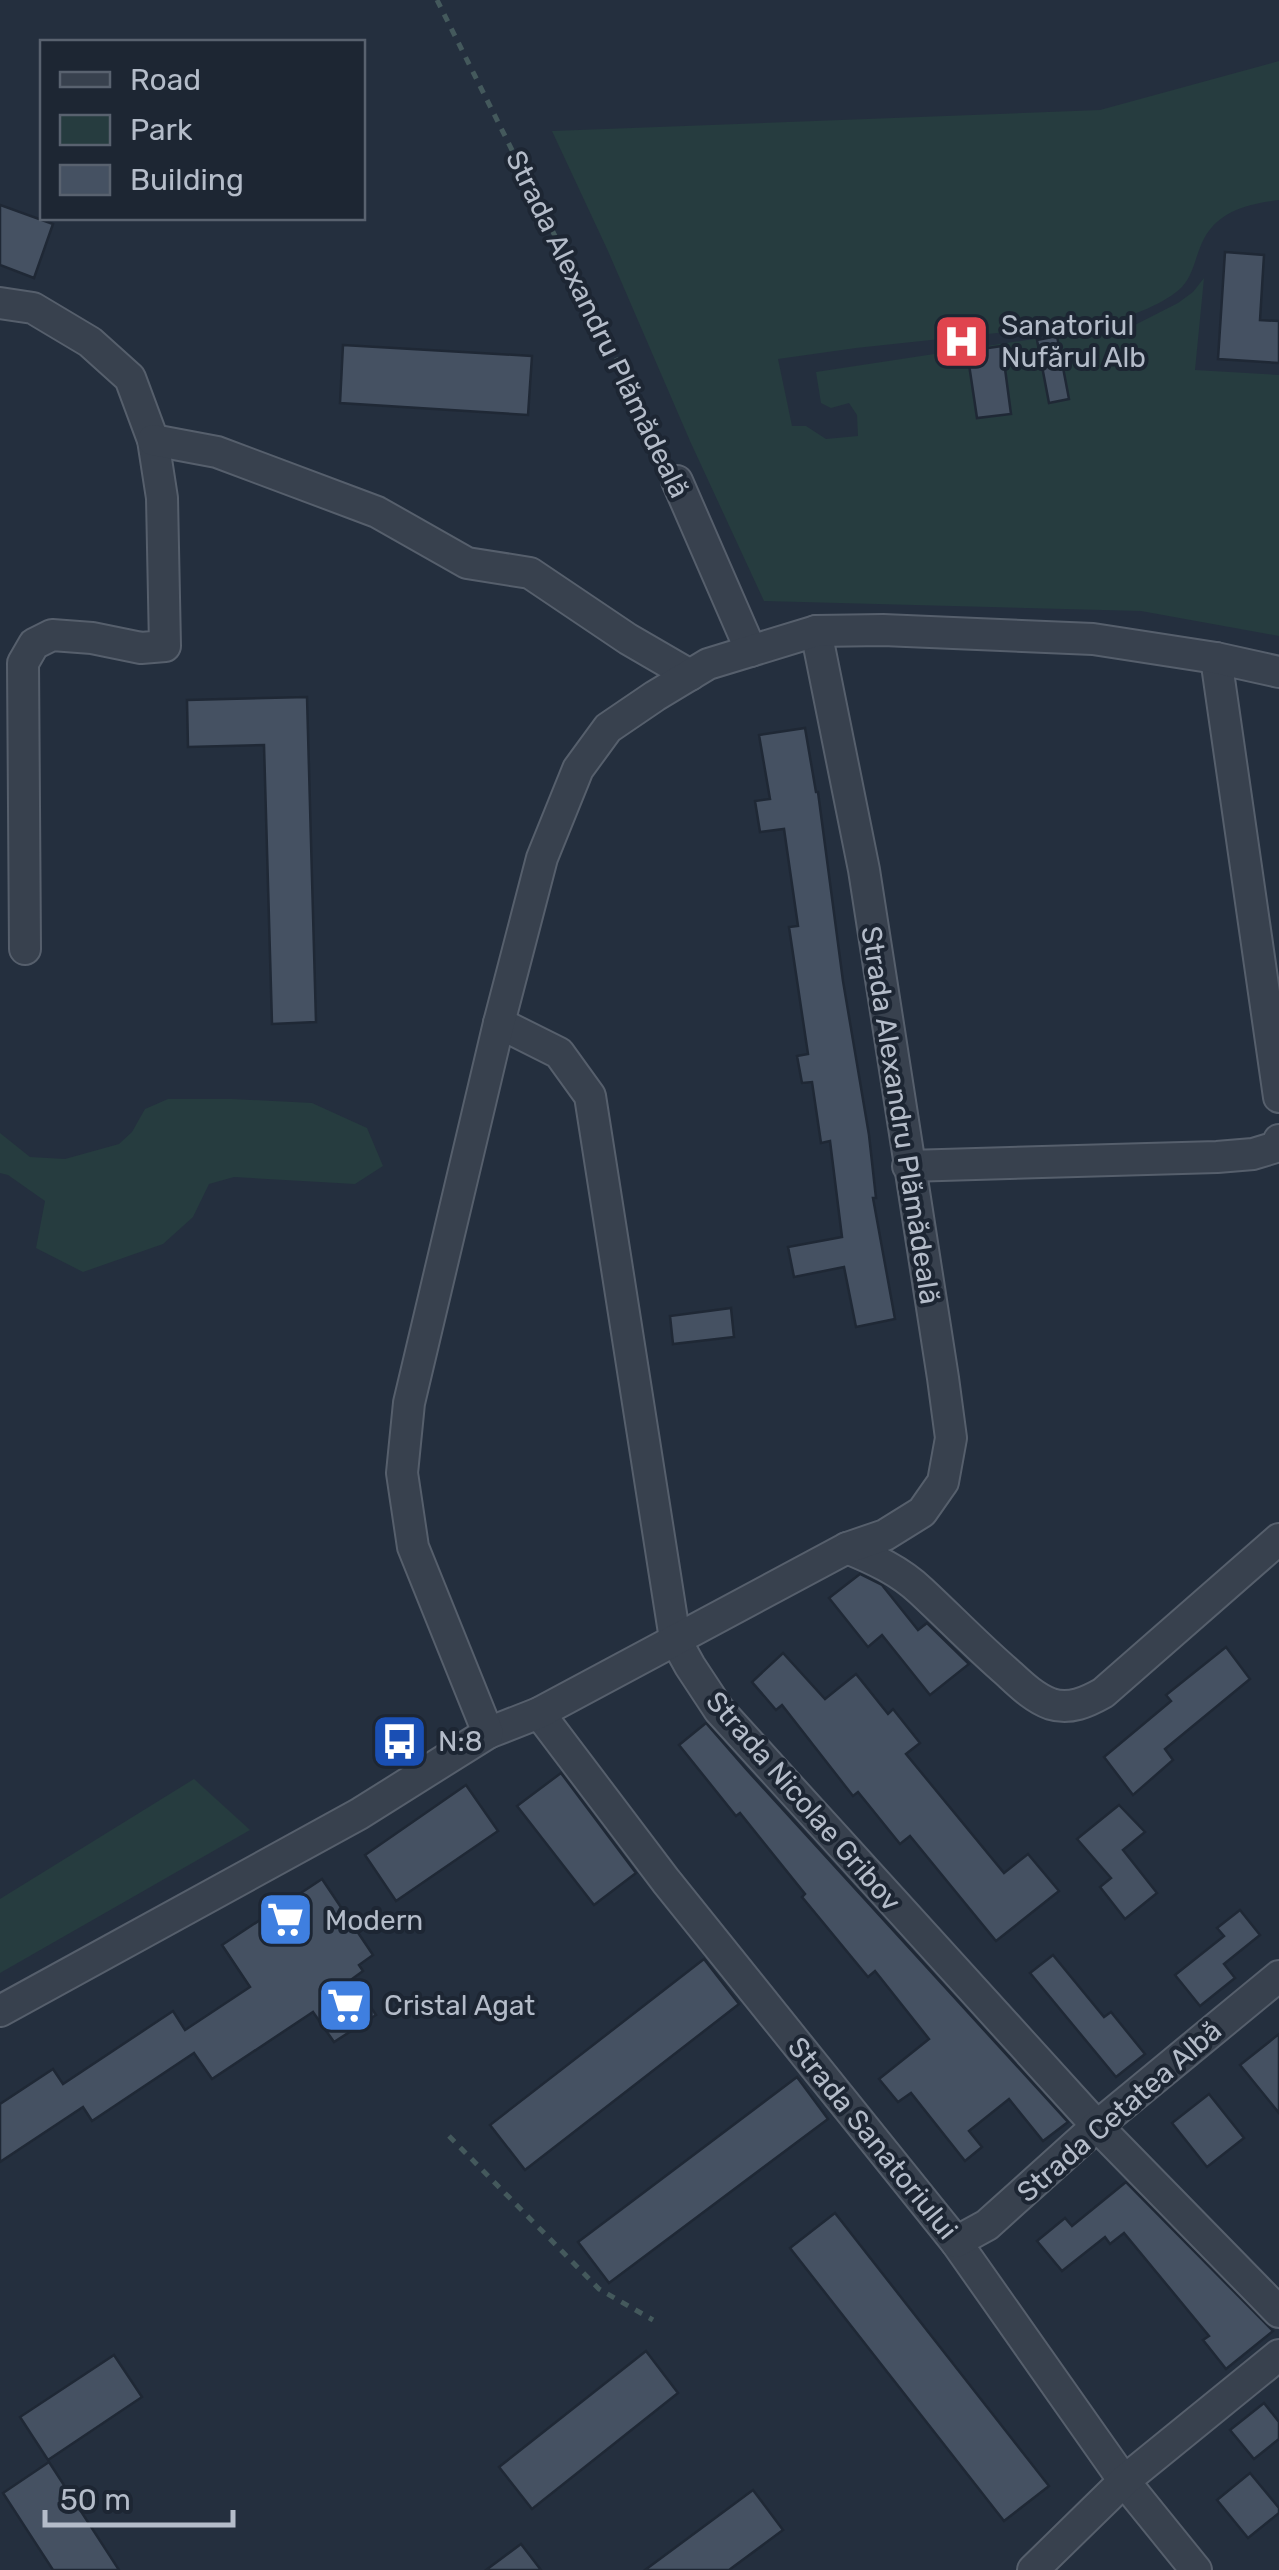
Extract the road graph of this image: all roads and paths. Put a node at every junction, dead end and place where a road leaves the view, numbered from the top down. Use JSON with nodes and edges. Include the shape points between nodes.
{"nodes":[{"id":1,"x":437,"y":0,"type":"edge"},
{"id":2,"x":0,"y":303,"type":"edge"},
{"id":3,"x":153,"y":440,"type":"junction"},
{"id":4,"x":677,"y":481,"type":"joint"},
{"id":5,"x":816,"y":631,"type":"junction"},
{"id":6,"x":751,"y":651,"type":"junction"},
{"id":7,"x":1216,"y":658,"type":"junction"},
{"id":8,"x":690,"y":675,"type":"junction"},
{"id":9,"x":1272,"y":676,"type":"edge"},
{"id":10,"x":25,"y":949,"type":"dead end"},
{"id":11,"x":498,"y":1023,"type":"junction"},
{"id":12,"x":1279,"y":1097,"type":"edge"},
{"id":13,"x":1278,"y":1144,"type":"edge"},
{"id":14,"x":908,"y":1166,"type":"junction"},
{"id":15,"x":1279,"y":1539,"type":"edge"},
{"id":16,"x":848,"y":1548,"type":"junction"},
{"id":17,"x":675,"y":1639,"type":"junction"},
{"id":18,"x":540,"y":1713,"type":"junction"},
{"id":19,"x":488,"y":1734,"type":"junction"},
{"id":20,"x":1279,"y":1976,"type":"edge"},
{"id":21,"x":0,"y":2011,"type":"edge"},
{"id":22,"x":1097,"y":2126,"type":"junction"},
{"id":23,"x":449,"y":2136,"type":"dead end"},
{"id":24,"x":956,"y":2242,"type":"junction"},
{"id":25,"x":1279,"y":2312,"type":"edge"},
{"id":26,"x":653,"y":2320,"type":"dead end"},
{"id":27,"x":1279,"y":2355,"type":"edge"},
{"id":28,"x":1124,"y":2481,"type":"junction"},
{"id":29,"x":1033,"y":2570,"type":"edge"},
{"id":30,"x":1196,"y":2570,"type":"edge"}],
"edges":[{"from":1,"to":4,"type":"path","name":"Strada Alexandru Plămădeală"},
{"from":2,"to":3,"type":"street","via":[[33,308],[104,354],[130,378]]},
{"from":3,"to":8,"type":"street","via":[[217,452],[376,512],[467,563],[530,573]]},
{"from":3,"to":10,"type":"street","via":[[162,498],[165,646],[52,635],[34,644],[22,663]]},
{"from":4,"to":6,"type":"street","name":"Strada Alexandru Plămădeală"},
{"from":5,"to":6,"type":"street"},
{"from":5,"to":7,"type":"street","via":[[1093,639]]},
{"from":5,"to":14,"type":"street","name":"Strada Alexandru Plămădeală","via":[[864,870]]},
{"from":6,"to":8,"type":"street"},
{"from":7,"to":9,"type":"street"},
{"from":7,"to":12,"type":"street"},
{"from":8,"to":11,"type":"street","via":[[608,728],[578,769],[542,858]]},
{"from":11,"to":17,"type":"street","name":"Strada Nicolae Gribov","via":[[559,1053],[590,1096]]},
{"from":11,"to":19,"type":"street","via":[[409,1403],[402,1472],[413,1547]]},
{"from":13,"to":14,"type":"street","via":[[1217,1157]]},
{"from":14,"to":16,"type":"street","name":"Strada Alexandru Plămădeală","via":[[951,1438],[943,1482],[922,1512]]},
{"from":15,"to":16,"type":"street","via":[[1103,1693],[1065,1706],[1036,1697],[918,1588]]},
{"from":16,"to":17,"type":"street","name":"Strada Alexandru Plămădeală"},
{"from":17,"to":18,"type":"street","name":"Strada Alexandru Plămădeală"},
{"from":17,"to":22,"type":"street","name":"Strada Nicolae Gribov","via":[[720,1710]]},
{"from":18,"to":19,"type":"street","name":"Strada Alexandru Plămădeală"},
{"from":18,"to":24,"type":"street","name":"Strada Sanatoriului","via":[[666,1882]]},
{"from":19,"to":21,"type":"street","name":"Strada Alexandru Plămădeală","via":[[360,1814]]},
{"from":20,"to":22,"type":"street","name":"Strada Cetatea Albă"},
{"from":22,"to":24,"type":"street","name":"Strada Cetatea Albă","via":[[986,2226]]},
{"from":22,"to":25,"type":"street","name":"Strada Nicolae Gribov"},
{"from":23,"to":26,"type":"path","via":[[598,2289]]},
{"from":24,"to":28,"type":"street","name":"Strada Sanatoriului"},
{"from":27,"to":28,"type":"street"},
{"from":28,"to":29,"type":"street"},
{"from":28,"to":30,"type":"street","name":"Strada Sanatoriului"}]}
